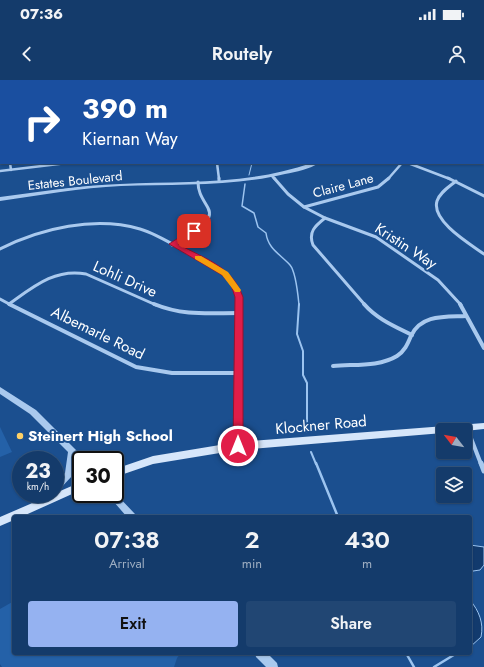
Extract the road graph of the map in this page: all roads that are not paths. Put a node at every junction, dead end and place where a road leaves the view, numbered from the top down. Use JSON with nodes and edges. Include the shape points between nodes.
{"nodes":[{"id":1,"x":10,"y":164,"type":"edge"},
{"id":2,"x":59,"y":164,"type":"edge"},
{"id":3,"x":217,"y":164,"type":"edge"},
{"id":4,"x":314,"y":164,"type":"edge"},
{"id":5,"x":401,"y":164,"type":"edge"},
{"id":6,"x":411,"y":164,"type":"edge"},
{"id":7,"x":10,"y":170,"type":"junction"},
{"id":8,"x":0,"y":171,"type":"edge"},
{"id":9,"x":272,"y":176,"type":"junction"},
{"id":10,"x":219,"y":181,"type":"junction"},
{"id":11,"x":456,"y":181,"type":"junction"},
{"id":12,"x":198,"y":182,"type":"junction"},
{"id":13,"x":484,"y":196,"type":"edge"},
{"id":14,"x":0,"y":199,"type":"edge"},
{"id":15,"x":304,"y":207,"type":"junction"},
{"id":16,"x":325,"y":218,"type":"junction"},
{"id":17,"x":172,"y":244,"type":"junction"},
{"id":18,"x":0,"y":249,"type":"edge"},
{"id":19,"x":484,"y":254,"type":"edge"},
{"id":20,"x":0,"y":299,"type":"edge"},
{"id":21,"x":9,"y":304,"type":"junction"},
{"id":22,"x":239,"y":314,"type":"junction"},
{"id":23,"x":466,"y":316,"type":"junction"},
{"id":24,"x":412,"y":335,"type":"junction"},
{"id":25,"x":484,"y":348,"type":"edge"},
{"id":26,"x":333,"y":366,"type":"dead end"},
{"id":27,"x":238,"y":373,"type":"junction"},
{"id":28,"x":0,"y":390,"type":"edge"},
{"id":29,"x":484,"y":426,"type":"edge"},
{"id":30,"x":472,"y":427,"type":"edge"},
{"id":31,"x":436,"y":430,"type":"edge"},
{"id":32,"x":472,"y":441,"type":"edge"},
{"id":33,"x":238,"y":446,"type":"junction"},
{"id":34,"x":72,"y":451,"type":"joint"},
{"id":35,"x":124,"y":469,"type":"edge"},
{"id":36,"x":484,"y":471,"type":"edge"},
{"id":37,"x":64,"y":480,"type":"edge"},
{"id":38,"x":72,"y":490,"type":"edge"},
{"id":39,"x":40,"y":503,"type":"edge"},
{"id":40,"x":119,"y":503,"type":"edge"},
{"id":41,"x":36,"y":506,"type":"junction"},
{"id":42,"x":16,"y":515,"type":"edge"},
{"id":43,"x":130,"y":515,"type":"edge"},
{"id":44,"x":12,"y":517,"type":"edge"},
{"id":45,"x":0,"y":522,"type":"edge"},
{"id":46,"x":262,"y":655,"type":"edge"},
{"id":47,"x":273,"y":667,"type":"edge"}],
"edges":[{"from":1,"to":7,"type":"street"},
{"from":2,"to":7,"type":"street"},
{"from":3,"to":10,"type":"street"},
{"from":4,"to":9,"type":"street","name":"Estates Boulevard"},
{"from":5,"to":15,"type":"street","name":"Claire Lane","via":[[386,182],[378,187]]},
{"from":6,"to":11,"type":"street"},
{"from":7,"to":8,"type":"street"},
{"from":9,"to":10,"type":"street","name":"Estates Boulevard"},
{"from":9,"to":15,"type":"street","name":"Kristin Way"},
{"from":10,"to":12,"type":"street","name":"Estates Boulevard"},
{"from":11,"to":13,"type":"street"},
{"from":11,"to":19,"type":"street","via":[[439,194],[436,202],[437,211],[448,226]]},
{"from":12,"to":14,"type":"street","name":"Estates Boulevard","via":[[92,187]]},
{"from":12,"to":17,"type":"street","via":[[198,191],[210,212],[210,218],[205,224]]},
{"from":15,"to":16,"type":"street","name":"Kristin Way"},
{"from":16,"to":23,"type":"street","name":"Kristin Way","via":[[384,242],[445,286],[460,303]]},
{"from":16,"to":24,"type":"street","via":[[311,232],[313,245],[371,312]]},
{"from":17,"to":18,"type":"street","via":[[139,229],[103,224],[40,233],[14,241]]},
{"from":17,"to":22,"type":"street","via":[[220,269],[231,279],[239,297]]},
{"from":20,"to":21,"type":"street","name":"Albemarle Road"},
{"from":21,"to":22,"type":"street","name":"Lohli Drive","via":[[47,278],[63,272],[75,272],[86,274],[171,311],[186,314]]},
{"from":21,"to":27,"type":"street","name":"Albemarle Road","via":[[136,367],[172,373]]},
{"from":22,"to":27,"type":"street"},
{"from":23,"to":24,"type":"street","via":[[429,320],[419,325]]},
{"from":23,"to":25,"type":"street","name":"Kristin Way"},
{"from":24,"to":26,"type":"street","via":[[405,350],[395,357],[380,362]]},
{"from":27,"to":33,"type":"street"},
{"from":28,"to":34,"type":"street","via":[[33,412]]},
{"from":29,"to":30,"type":"main road","name":"Klockner Road"},
{"from":31,"to":33,"type":"main road","name":"Klockner Road"},
{"from":32,"to":36,"type":"street"},
{"from":33,"to":35,"type":"main road","name":"Klockner Road","via":[[153,460]]},
{"from":34,"to":37,"type":"street","via":[[69,474]]},
{"from":38,"to":41,"type":"main road"},
{"from":39,"to":41,"type":"street"},
{"from":40,"to":43,"type":"street"},
{"from":41,"to":42,"type":"main road"},
{"from":44,"to":45,"type":"main road"},
{"from":46,"to":47,"type":"street"}]}
